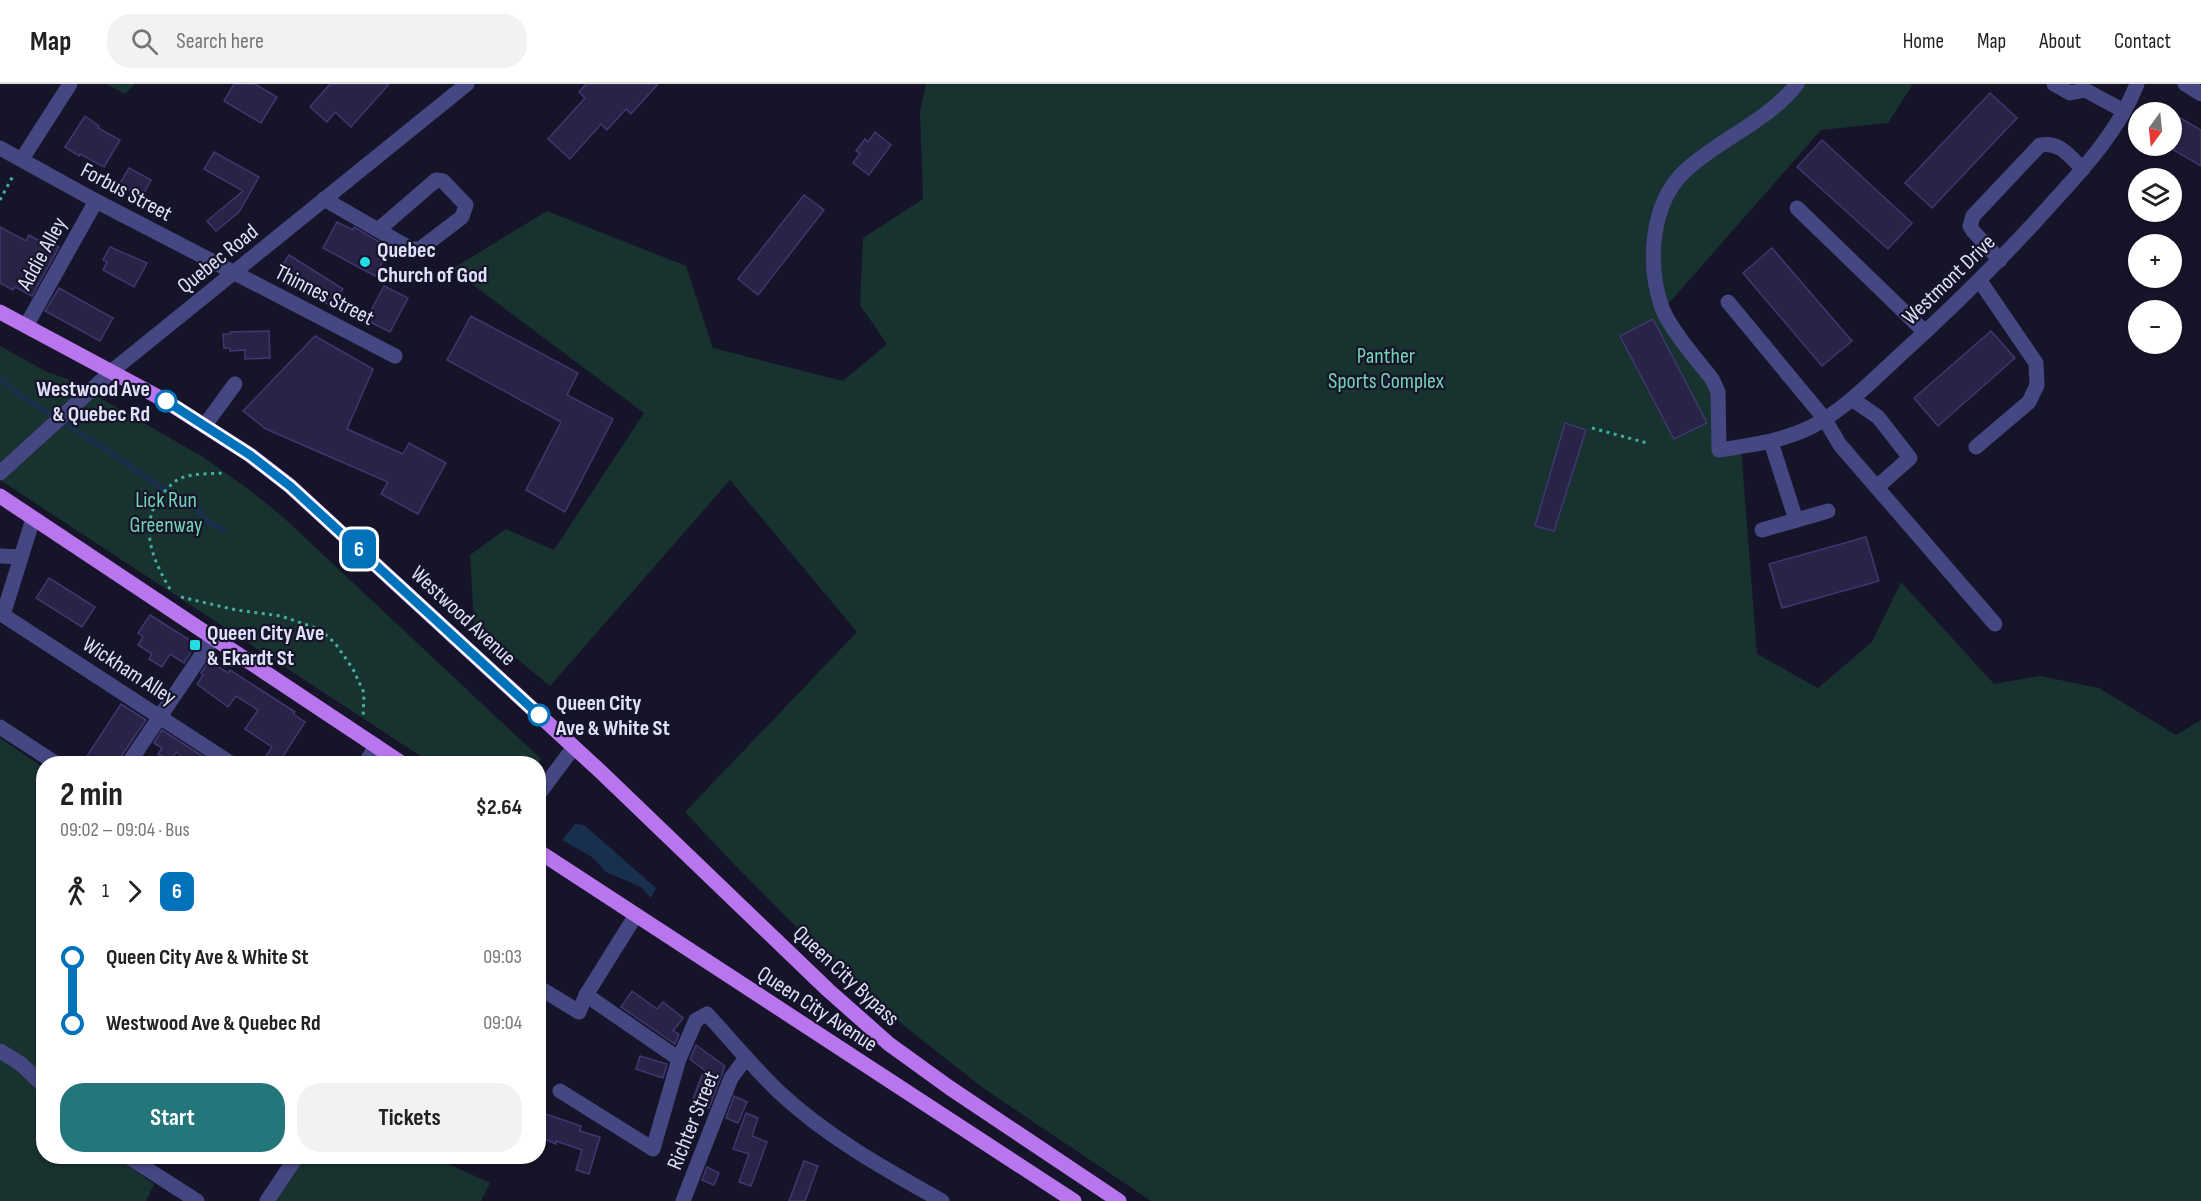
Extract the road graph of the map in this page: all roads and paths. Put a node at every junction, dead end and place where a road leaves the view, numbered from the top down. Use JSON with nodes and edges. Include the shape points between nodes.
{"nodes":[{"id":1,"x":70,"y":84,"type":"edge"},
{"id":2,"x":466,"y":84,"type":"edge"},
{"id":3,"x":1797,"y":84,"type":"edge"},
{"id":4,"x":2054,"y":84,"type":"edge"},
{"id":5,"x":2137,"y":84,"type":"edge"},
{"id":6,"x":2185,"y":84,"type":"edge"},
{"id":7,"x":2201,"y":93,"type":"edge"},
{"id":8,"x":2124,"y":111,"type":"junction"},
{"id":9,"x":0,"y":148,"type":"edge"},
{"id":10,"x":22,"y":159,"type":"junction"},
{"id":11,"x":2083,"y":169,"type":"junction"},
{"id":12,"x":324,"y":199,"type":"junction"},
{"id":13,"x":0,"y":200,"type":"edge"},
{"id":14,"x":96,"y":201,"type":"junction"},
{"id":15,"x":1797,"y":208,"type":"dead end"},
{"id":16,"x":378,"y":230,"type":"junction"},
{"id":17,"x":2001,"y":260,"type":"junction"},
{"id":18,"x":234,"y":273,"type":"junction"},
{"id":19,"x":1980,"y":281,"type":"junction"},
{"id":20,"x":1728,"y":303,"type":"dead end"},
{"id":21,"x":0,"y":312,"type":"edge"},
{"id":22,"x":26,"y":326,"type":"junction"},
{"id":23,"x":1925,"y":332,"type":"junction"},
{"id":24,"x":395,"y":356,"type":"dead end"},
{"id":25,"x":112,"y":371,"type":"junction"},
{"id":26,"x":235,"y":384,"type":"dead end"},
{"id":27,"x":1852,"y":399,"type":"junction"},
{"id":28,"x":1824,"y":418,"type":"junction"},
{"id":29,"x":205,"y":425,"type":"junction"},
{"id":30,"x":1592,"y":428,"type":"dead end"},
{"id":31,"x":1771,"y":442,"type":"junction"},
{"id":32,"x":1647,"y":443,"type":"dead end"},
{"id":33,"x":1976,"y":447,"type":"dead end"},
{"id":34,"x":0,"y":473,"type":"edge"},
{"id":35,"x":225,"y":473,"type":"dead end"},
{"id":36,"x":1877,"y":487,"type":"junction"},
{"id":37,"x":0,"y":496,"type":"edge"},
{"id":38,"x":1828,"y":511,"type":"dead end"},
{"id":39,"x":33,"y":519,"type":"junction"},
{"id":40,"x":1796,"y":520,"type":"junction"},
{"id":41,"x":1762,"y":530,"type":"dead end"},
{"id":42,"x":0,"y":556,"type":"edge"},
{"id":43,"x":21,"y":557,"type":"junction"},
{"id":44,"x":1995,"y":624,"type":"dead end"},
{"id":45,"x":213,"y":638,"type":"junction"},
{"id":46,"x":160,"y":716,"type":"junction"},
{"id":47,"x":363,"y":719,"type":"dead end"},
{"id":48,"x":0,"y":727,"type":"edge"},
{"id":49,"x":376,"y":746,"type":"junction"},
{"id":50,"x":574,"y":747,"type":"junction"},
{"id":51,"x":45,"y":756,"type":"edge"},
{"id":52,"x":133,"y":756,"type":"edge"},
{"id":53,"x":220,"y":756,"type":"edge"},
{"id":54,"x":370,"y":756,"type":"edge"},
{"id":55,"x":391,"y":756,"type":"edge"},
{"id":56,"x":546,"y":784,"type":"edge"},
{"id":57,"x":546,"y":855,"type":"edge"},
{"id":58,"x":636,"y":915,"type":"junction"},
{"id":59,"x":546,"y":992,"type":"edge"},
{"id":60,"x":586,"y":995,"type":"junction"},
{"id":61,"x":0,"y":1051,"type":"edge"},
{"id":62,"x":746,"y":1058,"type":"junction"},
{"id":63,"x":679,"y":1059,"type":"junction"},
{"id":64,"x":36,"y":1078,"type":"edge"},
{"id":65,"x":560,"y":1091,"type":"dead end"},
{"id":66,"x":139,"y":1164,"type":"edge"},
{"id":67,"x":292,"y":1164,"type":"edge"},
{"id":68,"x":197,"y":1201,"type":"edge"},
{"id":69,"x":267,"y":1201,"type":"edge"},
{"id":70,"x":683,"y":1201,"type":"edge"},
{"id":71,"x":942,"y":1201,"type":"edge"},
{"id":72,"x":1074,"y":1201,"type":"edge"},
{"id":73,"x":1119,"y":1201,"type":"edge"}],
"edges":[{"from":1,"to":10,"type":"street"},
{"from":2,"to":12,"type":"street","name":"Quebec Road"},
{"from":3,"to":31,"type":"street","name":"Westmont Drive","via":[[1768,111],[1685,171],[1668,190],[1652,246],[1654,276],[1663,310],[1718,392],[1719,450]]},
{"from":4,"to":8,"type":"street","via":[[2070,93],[2085,90]]},
{"from":5,"to":8,"type":"street","name":"Westmont Drive"},
{"from":6,"to":7,"type":"street"},
{"from":8,"to":11,"type":"street","name":"Westmont Drive"},
{"from":9,"to":10,"type":"street","name":"Forbus Street"},
{"from":10,"to":13,"type":"path"},
{"from":10,"to":14,"type":"street","name":"Forbus Street"},
{"from":11,"to":17,"type":"street","name":"Westmont Drive"},
{"from":11,"to":17,"type":"street","via":[[2059,146],[2040,145],[1973,216],[1973,231]]},
{"from":12,"to":16,"type":"street"},
{"from":12,"to":18,"type":"street","name":"Quebec Road"},
{"from":14,"to":18,"type":"street","name":"Forbus Street"},
{"from":14,"to":22,"type":"street","name":"Addie Alley"},
{"from":15,"to":23,"type":"street"},
{"from":16,"to":16,"type":"street","via":[[411,249],[420,249],[462,217],[466,205],[443,181],[436,180]]},
{"from":17,"to":19,"type":"street","name":"Westmont Drive"},
{"from":18,"to":24,"type":"street","name":"Thinnes Street"},
{"from":18,"to":25,"type":"street","name":"Quebec Road"},
{"from":19,"to":23,"type":"street","name":"Westmont Drive"},
{"from":19,"to":33,"type":"street","via":[[2036,363],[2037,386],[2029,402]]},
{"from":20,"to":28,"type":"street"},
{"from":21,"to":22,"type":"main road","name":"Westwood Avenue"},
{"from":22,"to":25,"type":"main road","name":"Westwood Avenue"},
{"from":23,"to":27,"type":"street","name":"Westmont Drive"},
{"from":25,"to":29,"type":"main road","name":"Westwood Avenue"},
{"from":25,"to":34,"type":"street","name":"Quebec Road"},
{"from":26,"to":29,"type":"street"},
{"from":27,"to":28,"type":"street","name":"Westmont Drive"},
{"from":27,"to":36,"type":"street","via":[[1878,417],[1910,458]]},
{"from":28,"to":31,"type":"street","name":"Westmont Drive"},
{"from":28,"to":36,"type":"street","via":[[1840,445]]},
{"from":29,"to":50,"type":"main road","name":"Westwood Avenue","via":[[290,486]]},
{"from":30,"to":32,"type":"path"},
{"from":31,"to":40,"type":"street"},
{"from":35,"to":47,"type":"path","via":[[182,477],[172,483],[152,508],[149,522],[156,565],[174,595],[281,616],[319,629],[335,643],[353,669],[364,693]]},
{"from":36,"to":44,"type":"street"},
{"from":37,"to":39,"type":"main road"},
{"from":38,"to":40,"type":"street"},
{"from":39,"to":43,"type":"street"},
{"from":39,"to":45,"type":"main road"},
{"from":40,"to":41,"type":"street"},
{"from":42,"to":43,"type":"street"},
{"from":43,"to":46,"type":"street","name":"Wickham Alley","via":[[3,615]]},
{"from":45,"to":46,"type":"street"},
{"from":45,"to":49,"type":"main road"},
{"from":46,"to":52,"type":"street"},
{"from":46,"to":53,"type":"street","name":"Wickham Alley"},
{"from":48,"to":51,"type":"street"},
{"from":49,"to":54,"type":"street"},
{"from":49,"to":55,"type":"main road"},
{"from":50,"to":56,"type":"street"},
{"from":50,"to":73,"type":"main road","name":"Queen City Bypass","via":[[889,1044]]},
{"from":57,"to":58,"type":"main road","name":"Queen City Avenue"},
{"from":58,"to":60,"type":"street"},
{"from":58,"to":72,"type":"main road","name":"Queen City Avenue"},
{"from":59,"to":60,"type":"street","via":[[579,1012]]},
{"from":60,"to":63,"type":"street"},
{"from":61,"to":64,"type":"street"},
{"from":62,"to":63,"type":"street","via":[[707,1014],[696,1020]]},
{"from":62,"to":70,"type":"street","name":"Richter Street","via":[[730,1078]]},
{"from":62,"to":71,"type":"street","via":[[815,1122]]},
{"from":63,"to":65,"type":"street","via":[[653,1149]]},
{"from":66,"to":68,"type":"street"},
{"from":67,"to":69,"type":"street"}]}
